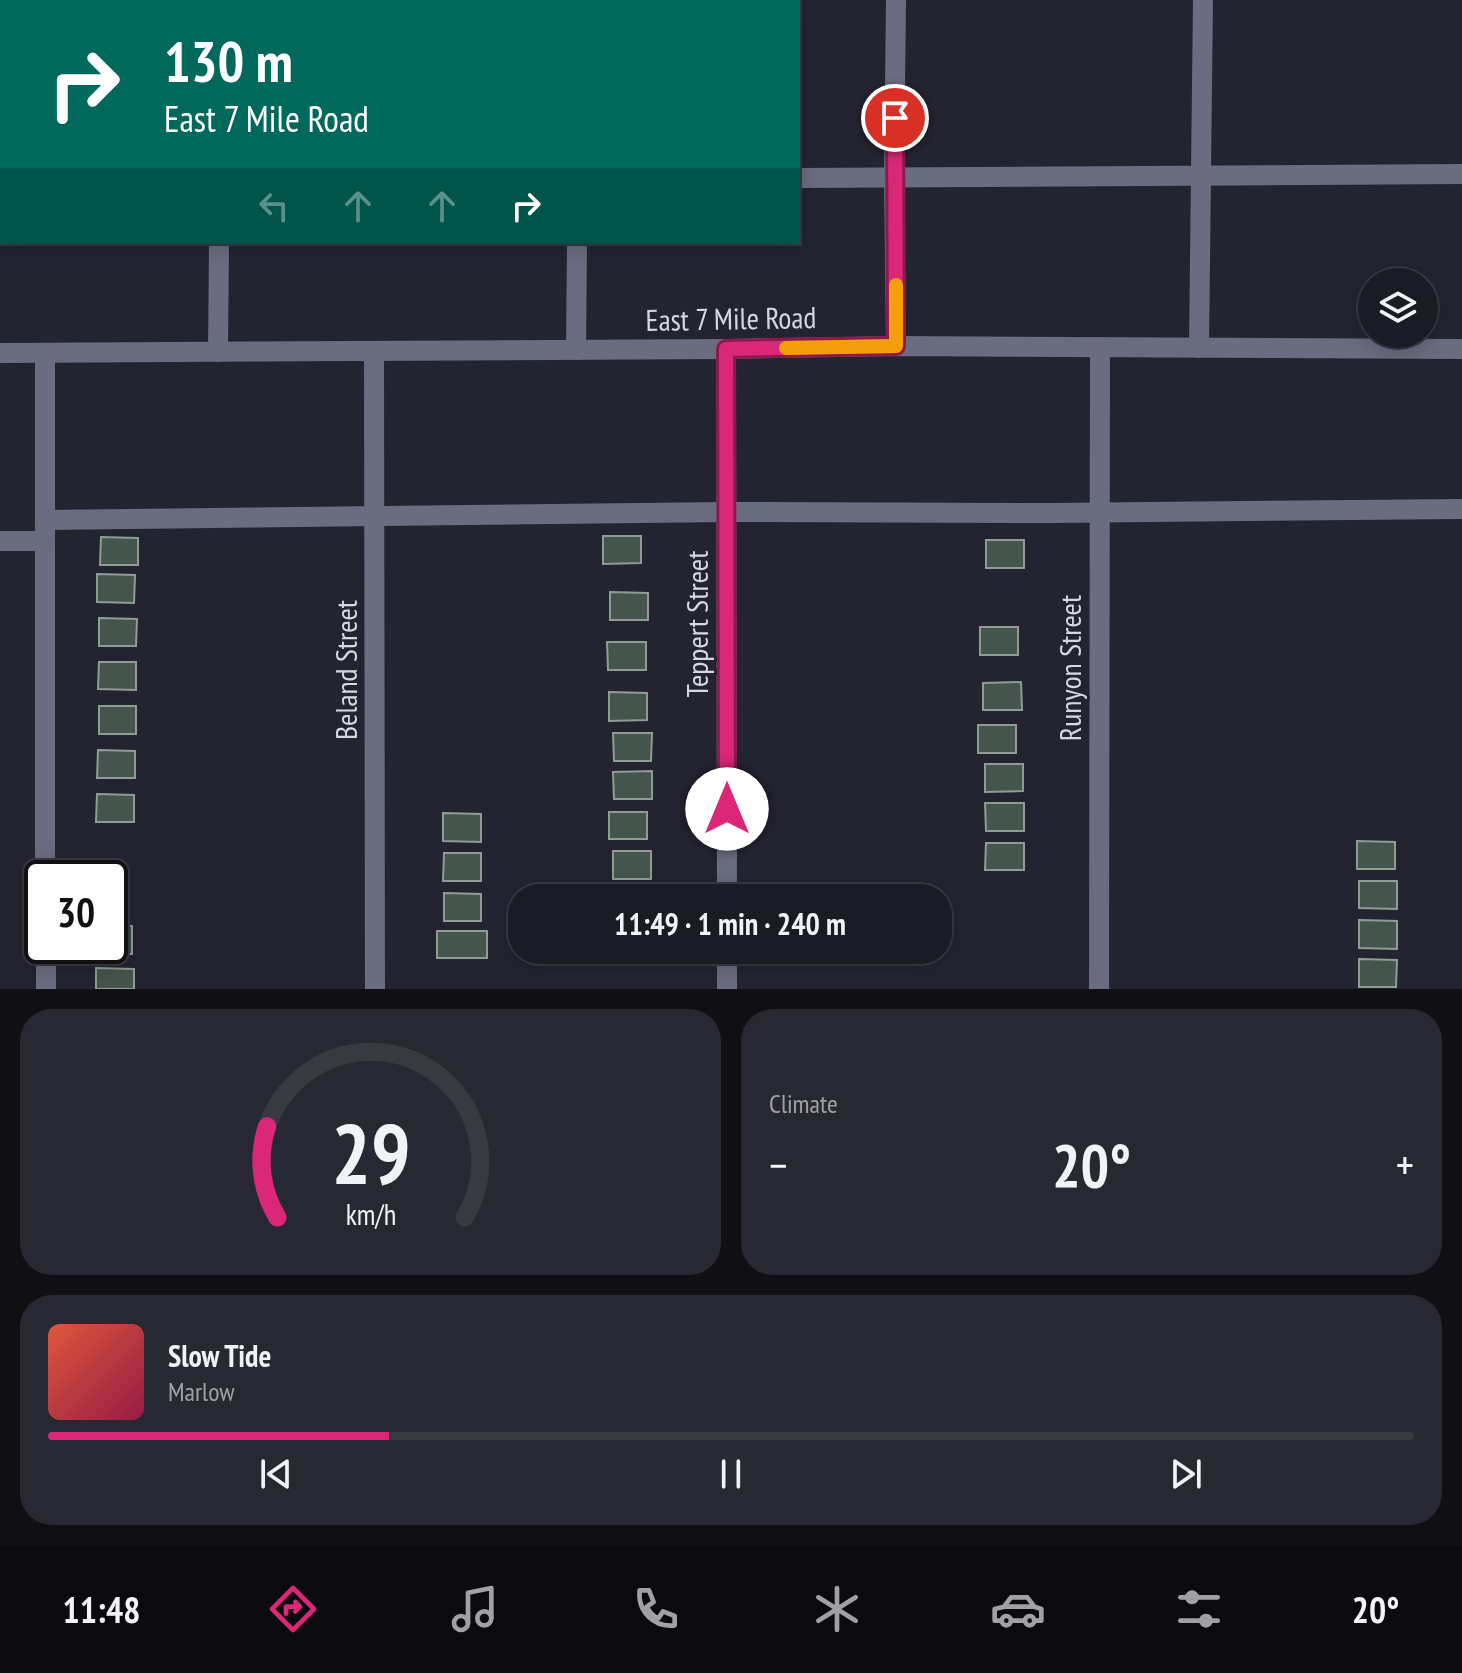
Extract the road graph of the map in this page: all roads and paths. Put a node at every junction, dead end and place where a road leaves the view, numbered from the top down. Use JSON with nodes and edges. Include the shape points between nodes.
{"nodes":[{"id":1,"x":896,"y":0,"type":"edge"},
{"id":2,"x":1203,"y":0,"type":"edge"},
{"id":3,"x":1462,"y":174,"type":"edge"},
{"id":4,"x":1201,"y":175,"type":"junction"},
{"id":5,"x":894,"y":176,"type":"junction"},
{"id":6,"x":800,"y":178,"type":"edge"},
{"id":7,"x":219,"y":244,"type":"edge"},
{"id":8,"x":577,"y":244,"type":"edge"},
{"id":9,"x":896,"y":346,"type":"junction"},
{"id":10,"x":1100,"y":347,"type":"junction"},
{"id":11,"x":1199,"y":348,"type":"junction"},
{"id":12,"x":726,"y":349,"type":"junction"},
{"id":13,"x":1462,"y":349,"type":"edge"},
{"id":14,"x":576,"y":350,"type":"junction"},
{"id":15,"x":374,"y":351,"type":"junction"},
{"id":16,"x":218,"y":352,"type":"junction"},
{"id":17,"x":0,"y":353,"type":"edge"},
{"id":18,"x":45,"y":353,"type":"junction"},
{"id":19,"x":1462,"y":509,"type":"edge"},
{"id":20,"x":726,"y":512,"type":"junction"},
{"id":21,"x":1099,"y":512,"type":"junction"},
{"id":22,"x":374,"y":515,"type":"junction"},
{"id":23,"x":45,"y":530,"type":"junction"},
{"id":24,"x":0,"y":541,"type":"edge"},
{"id":25,"x":45,"y":860,"type":"edge"},
{"id":26,"x":727,"y":884,"type":"edge"},
{"id":27,"x":46,"y":964,"type":"edge"},
{"id":28,"x":727,"y":964,"type":"edge"},
{"id":29,"x":46,"y":989,"type":"edge"},
{"id":30,"x":375,"y":989,"type":"edge"},
{"id":31,"x":727,"y":989,"type":"edge"},
{"id":32,"x":1099,"y":989,"type":"edge"}],
"edges":[{"from":1,"to":5,"type":"street"},
{"from":2,"to":4,"type":"street"},
{"from":3,"to":4,"type":"street"},
{"from":4,"to":5,"type":"street"},
{"from":4,"to":11,"type":"street"},
{"from":5,"to":6,"type":"street"},
{"from":5,"to":9,"type":"street"},
{"from":7,"to":16,"type":"street"},
{"from":8,"to":14,"type":"street"},
{"from":9,"to":10,"type":"street","name":"East 7 Mile Road"},
{"from":9,"to":12,"type":"street","name":"East 7 Mile Road"},
{"from":10,"to":11,"type":"street","name":"East 7 Mile Road"},
{"from":10,"to":21,"type":"street","name":"Runyon Street"},
{"from":11,"to":13,"type":"street","name":"East 7 Mile Road"},
{"from":12,"to":14,"type":"street","name":"East 7 Mile Road"},
{"from":12,"to":20,"type":"street","name":"Teppert Street"},
{"from":14,"to":15,"type":"street","name":"East 7 Mile Road"},
{"from":15,"to":16,"type":"street","name":"East 7 Mile Road"},
{"from":15,"to":22,"type":"street","name":"Beland Street"},
{"from":16,"to":18,"type":"street","name":"East 7 Mile Road"},
{"from":17,"to":18,"type":"street","name":"East 7 Mile Road"},
{"from":18,"to":23,"type":"street"},
{"from":19,"to":21,"type":"street"},
{"from":20,"to":21,"type":"street"},
{"from":20,"to":22,"type":"street"},
{"from":20,"to":26,"type":"street","name":"Teppert Street"},
{"from":21,"to":32,"type":"street","name":"Runyon Street"},
{"from":22,"to":23,"type":"street"},
{"from":22,"to":30,"type":"street","name":"Beland Street"},
{"from":23,"to":24,"type":"street"},
{"from":23,"to":25,"type":"street"},
{"from":27,"to":29,"type":"street"},
{"from":28,"to":31,"type":"street"}]}
